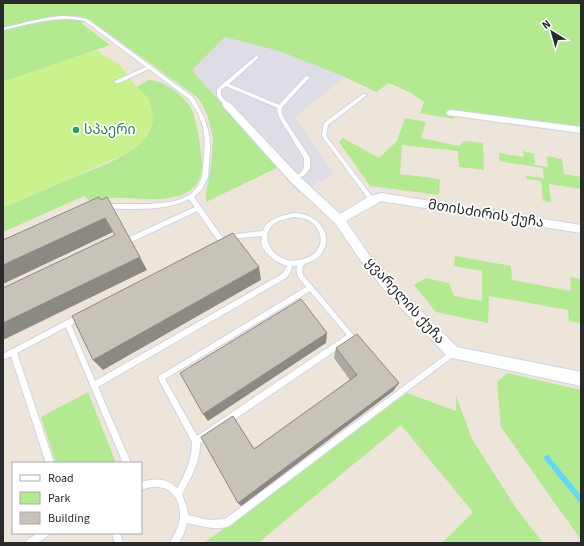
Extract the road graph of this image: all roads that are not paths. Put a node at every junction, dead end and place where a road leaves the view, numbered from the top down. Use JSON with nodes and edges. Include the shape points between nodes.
{"nodes":[{"id":1,"x":3,"y":29,"type":"edge"},
{"id":2,"x":257,"y":57,"type":"dead end"},
{"id":3,"x":150,"y":67,"type":"junction"},
{"id":4,"x":308,"y":77,"type":"dead end"},
{"id":5,"x":117,"y":82,"type":"dead end"},
{"id":6,"x":226,"y":84,"type":"junction"},
{"id":7,"x":365,"y":95,"type":"dead end"},
{"id":8,"x":227,"y":104,"type":"joint"},
{"id":9,"x":280,"y":107,"type":"junction"},
{"id":10,"x":451,"y":113,"type":"dead end"},
{"id":11,"x":581,"y":130,"type":"edge"},
{"id":12,"x":294,"y":178,"type":"junction"},
{"id":13,"x":190,"y":196,"type":"junction"},
{"id":14,"x":372,"y":200,"type":"junction"},
{"id":15,"x":198,"y":208,"type":"junction"},
{"id":16,"x":96,"y":209,"type":"edge"},
{"id":17,"x":339,"y":220,"type":"junction"},
{"id":18,"x":581,"y":229,"type":"edge"},
{"id":19,"x":265,"y":233,"type":"junction"},
{"id":20,"x":222,"y":243,"type":"junction"},
{"id":21,"x":119,"y":245,"type":"edge"},
{"id":22,"x":216,"y":247,"type":"edge"},
{"id":23,"x":300,"y":263,"type":"junction"},
{"id":24,"x":290,"y":264,"type":"junction"},
{"id":25,"x":310,"y":288,"type":"junction"},
{"id":26,"x":89,"y":312,"type":"edge"},
{"id":27,"x":68,"y":323,"type":"junction"},
{"id":28,"x":13,"y":352,"type":"junction"},
{"id":29,"x":453,"y":353,"type":"junction"},
{"id":30,"x":3,"y":357,"type":"edge"},
{"id":31,"x":581,"y":379,"type":"edge"},
{"id":32,"x":94,"y":385,"type":"junction"},
{"id":33,"x":196,"y":441,"type":"junction"},
{"id":34,"x":50,"y":462,"type":"edge"},
{"id":35,"x":127,"y":462,"type":"edge"},
{"id":36,"x":142,"y":486,"type":"edge"},
{"id":37,"x":178,"y":494,"type":"junction"},
{"id":38,"x":184,"y":518,"type":"junction"},
{"id":39,"x":44,"y":534,"type":"edge"},
{"id":40,"x":30,"y":543,"type":"edge"},
{"id":41,"x":174,"y":543,"type":"edge"}],
"edges":[{"from":1,"to":3,"type":"lane","via":[[40,20],[76,17],[86,20]]},
{"from":2,"to":6,"type":"lane"},
{"from":3,"to":5,"type":"lane"},
{"from":3,"to":13,"type":"lane","via":[[191,98],[201,111],[208,137],[206,176],[201,186]]},
{"from":4,"to":9,"type":"lane"},
{"from":6,"to":8,"type":"lane","via":[[219,90],[220,96]]},
{"from":6,"to":9,"type":"lane"},
{"from":7,"to":14,"type":"lane","via":[[326,124],[324,136]]},
{"from":8,"to":12,"type":"street","name":"ყვარელის ქუჩა"},
{"from":9,"to":12,"type":"lane","via":[[281,117],[307,158],[307,168],[303,174]]},
{"from":10,"to":11,"type":"street"},
{"from":12,"to":17,"type":"street","name":"ყვარელის ქუჩა"},
{"from":13,"to":15,"type":"lane"},
{"from":13,"to":16,"type":"lane","via":[[164,205],[106,206]]},
{"from":14,"to":17,"type":"street"},
{"from":14,"to":18,"type":"street","name":"მთისძირის ქუჩა","via":[[380,197],[390,198]]},
{"from":15,"to":20,"type":"lane"},
{"from":15,"to":21,"type":"lane"},
{"from":17,"to":29,"type":"street","name":"ყვარელის ქუჩა","via":[[390,288]]},
{"from":19,"to":20,"type":"lane","via":[[237,236]]},
{"from":19,"to":23,"type":"lane","via":[[269,226],[284,216],[303,216],[319,225],[323,232],[323,248],[318,255]]},
{"from":19,"to":24,"type":"lane","via":[[266,249],[272,256]]},
{"from":20,"to":22,"type":"lane"},
{"from":23,"to":24,"type":"lane"},
{"from":23,"to":25,"type":"lane","via":[[300,276]]},
{"from":24,"to":32,"type":"lane","via":[[284,276]]},
{"from":25,"to":33,"type":"lane","via":[[161,378]]},
{"from":25,"to":33,"type":"lane","via":[[353,339]]},
{"from":26,"to":27,"type":"lane"},
{"from":27,"to":28,"type":"lane"},
{"from":27,"to":32,"type":"lane"},
{"from":28,"to":30,"type":"lane"},
{"from":28,"to":34,"type":"lane"},
{"from":29,"to":31,"type":"street","name":"ყვარელის ქუჩა"},
{"from":29,"to":38,"type":"lane","via":[[398,390],[226,523],[209,524]]},
{"from":32,"to":35,"type":"lane"},
{"from":33,"to":37,"type":"lane","via":[[193,465]]},
{"from":36,"to":37,"type":"lane","via":[[160,482],[170,486]]},
{"from":37,"to":38,"type":"lane","via":[[183,505]]},
{"from":38,"to":41,"type":"lane","via":[[181,531]]},
{"from":39,"to":40,"type":"lane"}]}
